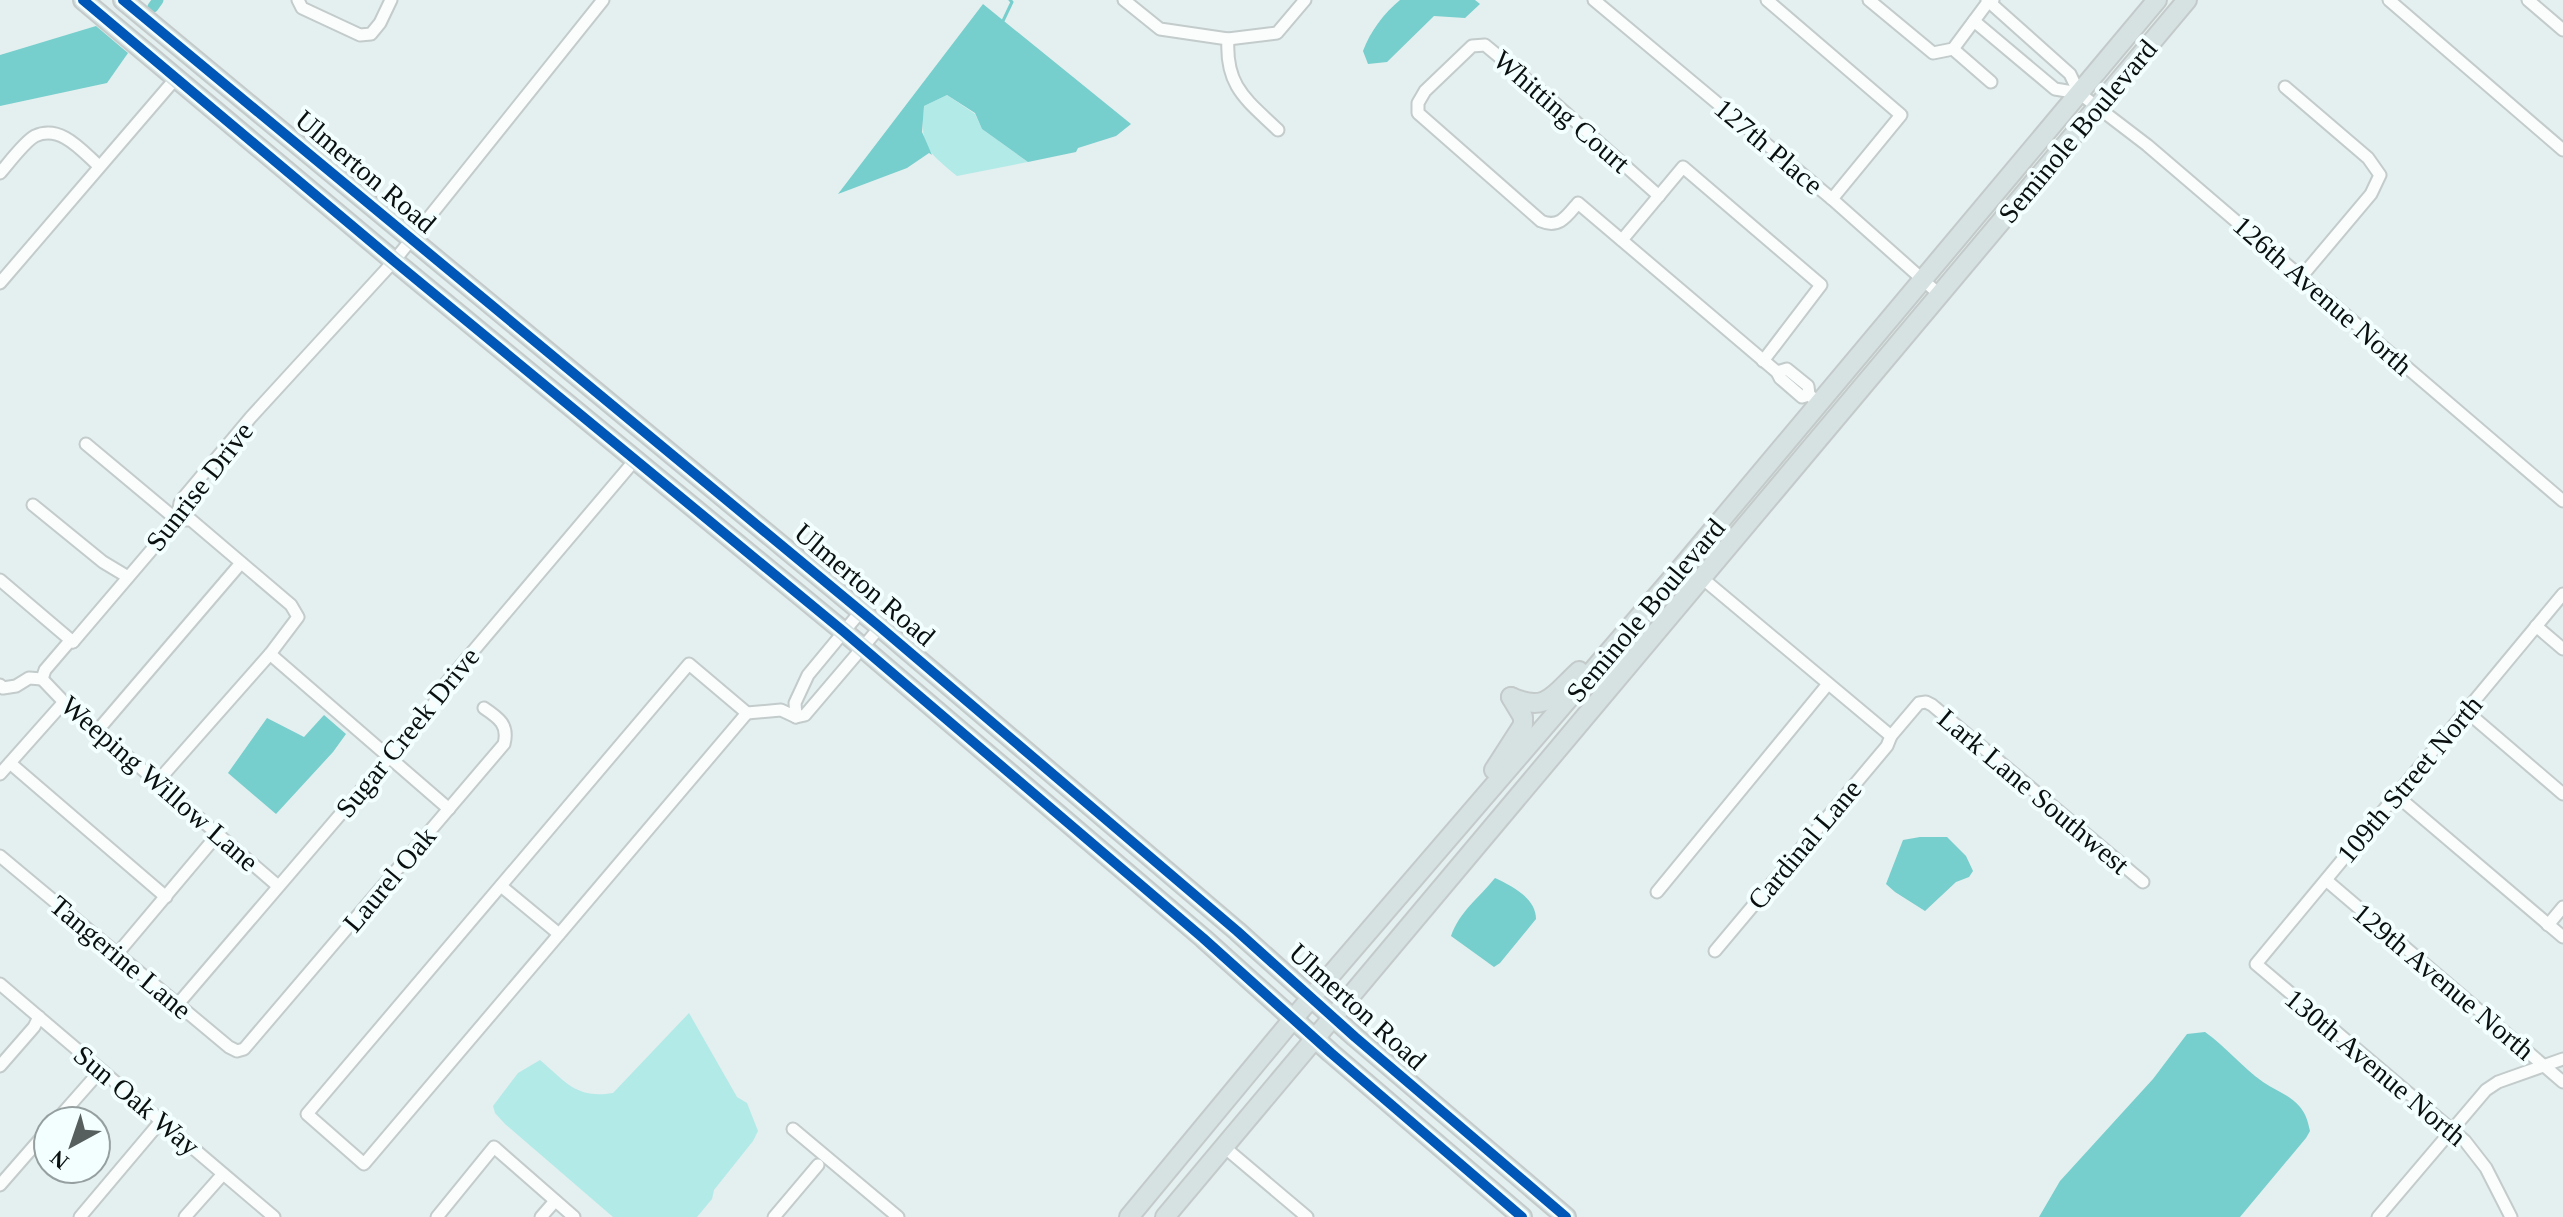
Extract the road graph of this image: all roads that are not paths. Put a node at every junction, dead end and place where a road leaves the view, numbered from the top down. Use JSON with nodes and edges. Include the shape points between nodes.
{"nodes":[{"id":1,"x":83,"y":0,"type":"edge"},
{"id":2,"x":123,"y":0,"type":"edge"},
{"id":3,"x":298,"y":0,"type":"edge"},
{"id":4,"x":391,"y":0,"type":"edge"},
{"id":5,"x":603,"y":0,"type":"edge"},
{"id":6,"x":1124,"y":0,"type":"edge"},
{"id":7,"x":1305,"y":0,"type":"edge"},
{"id":8,"x":1594,"y":0,"type":"edge"},
{"id":9,"x":1767,"y":0,"type":"edge"},
{"id":10,"x":1869,"y":0,"type":"edge"},
{"id":11,"x":2157,"y":0,"type":"edge"},
{"id":12,"x":2187,"y":0,"type":"edge"},
{"id":13,"x":2389,"y":0,"type":"edge"},
{"id":14,"x":2528,"y":0,"type":"edge"},
{"id":15,"x":1989,"y":1,"type":"edge"},
{"id":16,"x":1974,"y":21,"type":"junction"},
{"id":17,"x":2563,"y":30,"type":"edge"},
{"id":18,"x":1228,"y":39,"type":"junction"},
{"id":19,"x":1953,"y":49,"type":"junction"},
{"id":20,"x":176,"y":78,"type":"junction"},
{"id":21,"x":1991,"y":82,"type":"dead end"},
{"id":22,"x":2285,"y":87,"type":"dead end"},
{"id":23,"x":2079,"y":93,"type":"junction"},
{"id":24,"x":2097,"y":107,"type":"junction"},
{"id":25,"x":1278,"y":130,"type":"dead end"},
{"id":26,"x":2563,"y":150,"type":"edge"},
{"id":27,"x":99,"y":166,"type":"junction"},
{"id":28,"x":0,"y":173,"type":"edge"},
{"id":29,"x":1659,"y":196,"type":"junction"},
{"id":30,"x":1832,"y":199,"type":"junction"},
{"id":31,"x":411,"y":240,"type":"junction"},
{"id":32,"x":1622,"y":240,"type":"junction"},
{"id":33,"x":394,"y":261,"type":"junction"},
{"id":34,"x":2302,"y":276,"type":"junction"},
{"id":35,"x":1923,"y":279,"type":"junction"},
{"id":36,"x":0,"y":283,"type":"edge"},
{"id":37,"x":1940,"y":295,"type":"junction"},
{"id":38,"x":1763,"y":361,"type":"junction"},
{"id":39,"x":1814,"y":399,"type":"junction"},
{"id":40,"x":86,"y":444,"type":"dead end"},
{"id":41,"x":635,"y":460,"type":"junction"},
{"id":42,"x":2563,"y":501,"type":"edge"},
{"id":43,"x":33,"y":505,"type":"dead end"},
{"id":44,"x":177,"y":520,"type":"junction"},
{"id":45,"x":241,"y":563,"type":"junction"},
{"id":46,"x":1681,"y":568,"type":"junction"},
{"id":47,"x":128,"y":577,"type":"junction"},
{"id":48,"x":1702,"y":578,"type":"junction"},
{"id":49,"x":0,"y":580,"type":"edge"},
{"id":50,"x":2563,"y":594,"type":"edge"},
{"id":51,"x":861,"y":611,"type":"junction"},
{"id":52,"x":1640,"y":615,"type":"junction"},
{"id":53,"x":2536,"y":626,"type":"junction"},
{"id":54,"x":880,"y":627,"type":"junction"},
{"id":55,"x":843,"y":631,"type":"junction"},
{"id":56,"x":73,"y":642,"type":"junction"},
{"id":57,"x":861,"y":647,"type":"junction"},
{"id":58,"x":2563,"y":649,"type":"edge"},
{"id":59,"x":270,"y":654,"type":"junction"},
{"id":60,"x":42,"y":679,"type":"junction"},
{"id":61,"x":1828,"y":684,"type":"junction"},
{"id":62,"x":0,"y":685,"type":"edge"},
{"id":63,"x":64,"y":702,"type":"junction"},
{"id":64,"x":484,"y":708,"type":"dead end"},
{"id":65,"x":2466,"y":711,"type":"junction"},
{"id":66,"x":747,"y":713,"type":"junction"},
{"id":67,"x":796,"y":717,"type":"junction"},
{"id":68,"x":1552,"y":718,"type":"junction"},
{"id":69,"x":98,"y":730,"type":"junction"},
{"id":70,"x":1891,"y":736,"type":"junction"},
{"id":71,"x":388,"y":758,"type":"junction"},
{"id":72,"x":10,"y":763,"type":"junction"},
{"id":73,"x":0,"y":774,"type":"edge"},
{"id":74,"x":157,"y":782,"type":"junction"},
{"id":75,"x":2563,"y":794,"type":"edge"},
{"id":76,"x":2396,"y":795,"type":"junction"},
{"id":77,"x":449,"y":809,"type":"junction"},
{"id":78,"x":1492,"y":828,"type":"junction"},
{"id":79,"x":218,"y":834,"type":"junction"},
{"id":80,"x":1439,"y":852,"type":"junction"},
{"id":81,"x":0,"y":856,"type":"edge"},
{"id":82,"x":2326,"y":880,"type":"junction"},
{"id":83,"x":2143,"y":882,"type":"dead end"},
{"id":84,"x":278,"y":886,"type":"junction"},
{"id":85,"x":501,"y":886,"type":"junction"},
{"id":86,"x":1657,"y":892,"type":"dead end"},
{"id":87,"x":166,"y":897,"type":"junction"},
{"id":88,"x":2563,"y":907,"type":"edge"},
{"id":89,"x":2548,"y":925,"type":"junction"},
{"id":90,"x":559,"y":934,"type":"junction"},
{"id":91,"x":2563,"y":937,"type":"edge"},
{"id":92,"x":1715,"y":951,"type":"dead end"},
{"id":93,"x":117,"y":954,"type":"junction"},
{"id":94,"x":2256,"y":964,"type":"joint"},
{"id":95,"x":0,"y":984,"type":"edge"},
{"id":96,"x":1311,"y":998,"type":"junction"},
{"id":97,"x":178,"y":1004,"type":"junction"},
{"id":98,"x":39,"y":1017,"type":"junction"},
{"id":99,"x":1332,"y":1017,"type":"junction"},
{"id":100,"x":1293,"y":1019,"type":"junction"},
{"id":101,"x":1314,"y":1039,"type":"junction"},
{"id":102,"x":244,"y":1049,"type":"joint"},
{"id":103,"x":2563,"y":1059,"type":"edge"},
{"id":104,"x":0,"y":1066,"type":"edge"},
{"id":105,"x":2544,"y":1066,"type":"junction"},
{"id":106,"x":101,"y":1070,"type":"junction"},
{"id":107,"x":2563,"y":1082,"type":"edge"},
{"id":108,"x":70,"y":1105,"type":"edge"},
{"id":109,"x":161,"y":1121,"type":"junction"},
{"id":110,"x":793,"y":1129,"type":"dead end"},
{"id":111,"x":2451,"y":1129,"type":"junction"},
{"id":112,"x":1223,"y":1146,"type":"junction"},
{"id":113,"x":32,"y":1148,"type":"edge"},
{"id":114,"x":818,"y":1165,"type":"dead end"},
{"id":115,"x":223,"y":1174,"type":"junction"},
{"id":116,"x":0,"y":1185,"type":"edge"},
{"id":117,"x":555,"y":1201,"type":"junction"},
{"id":118,"x":80,"y":1217,"type":"edge"},
{"id":119,"x":185,"y":1217,"type":"edge"},
{"id":120,"x":274,"y":1217,"type":"edge"},
{"id":121,"x":437,"y":1217,"type":"edge"},
{"id":122,"x":541,"y":1217,"type":"edge"},
{"id":123,"x":574,"y":1217,"type":"edge"},
{"id":124,"x":774,"y":1217,"type":"edge"},
{"id":125,"x":898,"y":1217,"type":"edge"},
{"id":126,"x":1129,"y":1217,"type":"edge"},
{"id":127,"x":1165,"y":1217,"type":"edge"},
{"id":128,"x":1307,"y":1217,"type":"edge"},
{"id":129,"x":1522,"y":1217,"type":"edge"},
{"id":130,"x":1566,"y":1217,"type":"edge"},
{"id":131,"x":2378,"y":1217,"type":"edge"},
{"id":132,"x":2511,"y":1217,"type":"edge"}],
"edges":[{"from":1,"to":20,"type":"main road","name":"Ulmerton Road"},
{"from":2,"to":31,"type":"main road","name":"Ulmerton Road"},
{"from":3,"to":4,"type":"street","via":[[302,8],[360,35],[371,34]]},
{"from":5,"to":31,"type":"street","name":"Sunrise Drive"},
{"from":6,"to":18,"type":"street","via":[[1160,29]]},
{"from":7,"to":18,"type":"street","via":[[1277,33]]},
{"from":8,"to":30,"type":"street","name":"127th Place"},
{"from":9,"to":30,"type":"street","via":[[1901,115]]},
{"from":10,"to":19,"type":"street","via":[[1933,53]]},
{"from":11,"to":23,"type":"main road","name":"Seminole Boulevard"},
{"from":12,"to":24,"type":"main road","name":"Seminole Boulevard"},
{"from":13,"to":26,"type":"street"},
{"from":14,"to":17,"type":"street"},
{"from":15,"to":16,"type":"street"},
{"from":15,"to":23,"type":"street","via":[[2070,74]]},
{"from":16,"to":19,"type":"street"},
{"from":16,"to":23,"type":"street","via":[[2055,89]]},
{"from":18,"to":25,"type":"street","via":[[1237,89]]},
{"from":19,"to":21,"type":"street"},
{"from":20,"to":27,"type":"street"},
{"from":20,"to":33,"type":"main road","name":"Ulmerton Road"},
{"from":22,"to":34,"type":"street","via":[[2368,158],[2380,175],[2371,194]]},
{"from":23,"to":24,"type":"street","name":"126th Avenue North"},
{"from":23,"to":35,"type":"main road","name":"Seminole Boulevard"},
{"from":24,"to":34,"type":"street","name":"126th Avenue North"},
{"from":24,"to":37,"type":"main road","name":"Seminole Boulevard"},
{"from":27,"to":28,"type":"street","via":[[63,135],[49,134],[34,137]]},
{"from":27,"to":36,"type":"street"},
{"from":29,"to":32,"type":"street"},
{"from":29,"to":32,"type":"street","name":"Whitting Court","via":[[1485,45],[1472,46],[1425,91],[1418,113],[1541,221],[1559,223],[1578,203]]},
{"from":29,"to":38,"type":"street","via":[[1683,167],[1821,285]]},
{"from":30,"to":35,"type":"street","name":"127th Place"},
{"from":31,"to":33,"type":"street","name":"Sunrise Drive"},
{"from":31,"to":51,"type":"main road","name":"Ulmerton Road"},
{"from":32,"to":38,"type":"street","name":"Whitting Court"},
{"from":33,"to":41,"type":"main road","name":"Ulmerton Road"},
{"from":33,"to":44,"type":"street","name":"Sunrise Drive","via":[[251,417],[184,497]]},
{"from":34,"to":42,"type":"street","name":"126th Avenue North"},
{"from":35,"to":37,"type":"street","name":"127th Place"},
{"from":35,"to":39,"type":"main road","name":"Seminole Boulevard"},
{"from":37,"to":48,"type":"main road","name":"Seminole Boulevard"},
{"from":38,"to":39,"type":"street","name":"Whitting Court","via":[[1777,372],[1787,369],[1788,378],[1808,386]]},
{"from":39,"to":46,"type":"main road","name":"Seminole Boulevard"},
{"from":40,"to":44,"type":"street"},
{"from":41,"to":55,"type":"main road","name":"Ulmerton Road"},
{"from":41,"to":71,"type":"street","name":"Sugar Creek Drive"},
{"from":43,"to":47,"type":"street"},
{"from":44,"to":45,"type":"street","via":[[191,520]]},
{"from":44,"to":47,"type":"street","name":"Sunrise Drive"},
{"from":45,"to":59,"type":"street","via":[[298,617]]},
{"from":45,"to":69,"type":"street"},
{"from":46,"to":48,"type":"street"},
{"from":46,"to":52,"type":"main road","name":"Seminole Boulevard"},
{"from":47,"to":56,"type":"street","name":"Sunrise Drive"},
{"from":48,"to":61,"type":"street"},
{"from":48,"to":78,"type":"main road","name":"Seminole Boulevard"},
{"from":49,"to":56,"type":"street"},
{"from":50,"to":53,"type":"street","name":"109th Street North"},
{"from":51,"to":54,"type":"main road","name":"Ulmerton Road"},
{"from":51,"to":55,"type":"street"},
{"from":52,"to":68,"type":"main road","name":"Seminole Boulevard"},
{"from":52,"to":80,"type":"main road","via":[[1546,702],[1529,705],[1511,697],[1523,717],[1519,732]]},
{"from":53,"to":58,"type":"street"},
{"from":53,"to":65,"type":"street","name":"109th Street North"},
{"from":54,"to":57,"type":"street"},
{"from":54,"to":96,"type":"main road","name":"Ulmerton Road"},
{"from":55,"to":57,"type":"main road","name":"Ulmerton Road"},
{"from":55,"to":67,"type":"street","via":[[808,675],[795,703]]},
{"from":56,"to":60,"type":"street","name":"Sunrise Drive"},
{"from":57,"to":67,"type":"street","via":[[805,715]]},
{"from":57,"to":100,"type":"main road","name":"Ulmerton Road"},
{"from":59,"to":71,"type":"street"},
{"from":59,"to":74,"type":"street"},
{"from":60,"to":62,"type":"street"},
{"from":60,"to":63,"type":"street","name":"Weeping Willow Lane"},
{"from":61,"to":70,"type":"street"},
{"from":61,"to":86,"type":"street"},
{"from":63,"to":69,"type":"street","name":"Weeping Willow Lane"},
{"from":63,"to":72,"type":"street"},
{"from":64,"to":77,"type":"street","name":"Laurel Oak","via":[[505,727],[504,744]]},
{"from":65,"to":75,"type":"street"},
{"from":65,"to":76,"type":"street","name":"109th Street North"},
{"from":66,"to":67,"type":"street","via":[[781,710]]},
{"from":66,"to":85,"type":"street","via":[[689,664]]},
{"from":66,"to":90,"type":"street"},
{"from":68,"to":78,"type":"main road","via":[[1542,748],[1498,802]]},
{"from":68,"to":80,"type":"main road","name":"Seminole Boulevard"},
{"from":69,"to":74,"type":"street","name":"Weeping Willow Lane"},
{"from":70,"to":83,"type":"street","name":"Lark Lane Southwest","via":[[1919,703],[1932,705]]},
{"from":70,"to":92,"type":"street","name":"Cardinal Lane"},
{"from":71,"to":77,"type":"street"},
{"from":71,"to":84,"type":"street","name":"Sugar Creek Drive"},
{"from":72,"to":73,"type":"street"},
{"from":72,"to":87,"type":"street"},
{"from":74,"to":79,"type":"street","name":"Weeping Willow Lane"},
{"from":76,"to":82,"type":"street","name":"109th Street North"},
{"from":76,"to":89,"type":"street"},
{"from":77,"to":102,"type":"street","name":"Laurel Oak"},
{"from":78,"to":99,"type":"main road","name":"Seminole Boulevard"},
{"from":79,"to":84,"type":"street","name":"Weeping Willow Lane"},
{"from":79,"to":87,"type":"street"},
{"from":80,"to":96,"type":"main road","name":"Seminole Boulevard"},
{"from":81,"to":93,"type":"street","name":"Tangerine Lane"},
{"from":82,"to":94,"type":"street","name":"109th Street North"},
{"from":82,"to":105,"type":"street","name":"129th Avenue North"},
{"from":84,"to":97,"type":"street","name":"Sugar Creek Drive"},
{"from":85,"to":90,"type":"street"},
{"from":85,"to":90,"type":"street","via":[[307,1114],[364,1164]]},
{"from":87,"to":93,"type":"street"},
{"from":88,"to":89,"type":"street"},
{"from":89,"to":91,"type":"street"},
{"from":93,"to":97,"type":"street","name":"Tangerine Lane"},
{"from":94,"to":111,"type":"street","name":"130th Avenue North"},
{"from":95,"to":98,"type":"street","name":"Sun Oak Way"},
{"from":96,"to":99,"type":"main road","name":"Ulmerton Road"},
{"from":96,"to":100,"type":"main road","name":"Seminole Boulevard"},
{"from":97,"to":102,"type":"street","name":"Tangerine Lane","via":[[229,1047]]},
{"from":98,"to":104,"type":"street"},
{"from":98,"to":106,"type":"street","name":"Sun Oak Way"},
{"from":99,"to":101,"type":"main road","name":"Seminole Boulevard"},
{"from":99,"to":130,"type":"main road","name":"Ulmerton Road"},
{"from":100,"to":101,"type":"main road","name":"Ulmerton Road"},
{"from":100,"to":126,"type":"main road","name":"Seminole Boulevard"},
{"from":101,"to":112,"type":"main road","name":"Seminole Boulevard"},
{"from":101,"to":129,"type":"main road","name":"Ulmerton Road"},
{"from":103,"to":105,"type":"street"},
{"from":105,"to":107,"type":"street","name":"129th Avenue North"},
{"from":105,"to":111,"type":"street","via":[[2486,1090]]},
{"from":106,"to":108,"type":"street"},
{"from":106,"to":109,"type":"street","name":"Sun Oak Way"},
{"from":109,"to":115,"type":"street","name":"Sun Oak Way"},
{"from":109,"to":118,"type":"street"},
{"from":110,"to":125,"type":"street"},
{"from":111,"to":131,"type":"street"},
{"from":111,"to":132,"type":"street","name":"130th Avenue North","via":[[2475,1152]]},
{"from":112,"to":127,"type":"main road","name":"Seminole Boulevard"},
{"from":112,"to":128,"type":"street"},
{"from":113,"to":116,"type":"street"},
{"from":114,"to":124,"type":"street"},
{"from":115,"to":119,"type":"street"},
{"from":115,"to":120,"type":"street","name":"Sun Oak Way"},
{"from":117,"to":121,"type":"street","via":[[494,1147]]},
{"from":117,"to":122,"type":"street"},
{"from":117,"to":123,"type":"street"}]}
